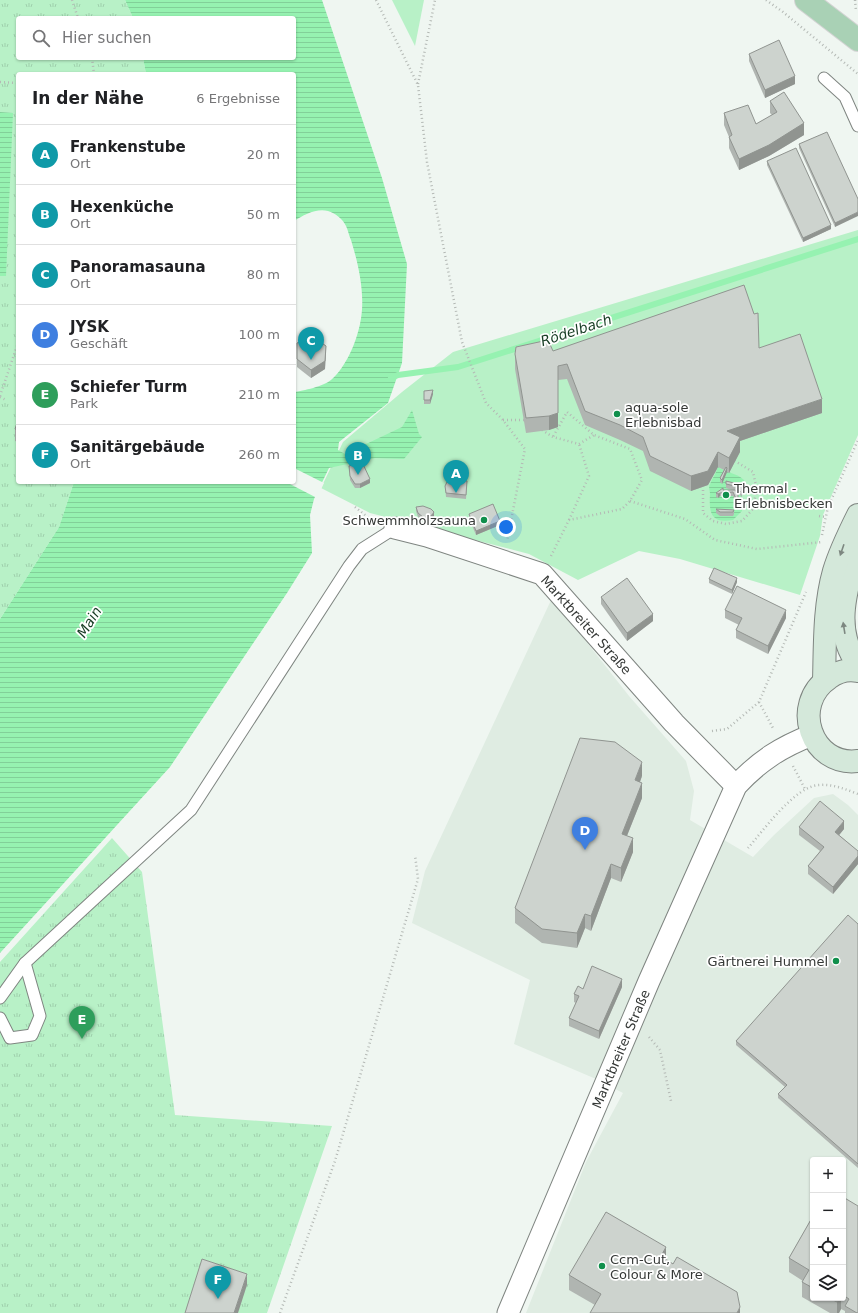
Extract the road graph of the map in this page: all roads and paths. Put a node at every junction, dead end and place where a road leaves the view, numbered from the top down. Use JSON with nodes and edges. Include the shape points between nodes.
{"nodes":[{"id":1,"x":72,"y":0,"type":"edge"},
{"id":2,"x":376,"y":0,"type":"edge"},
{"id":3,"x":435,"y":0,"type":"edge"},
{"id":4,"x":766,"y":0,"type":"edge"},
{"id":5,"x":806,"y":0,"type":"edge"},
{"id":6,"x":852,"y":0,"type":"edge"},
{"id":7,"x":858,"y":5,"type":"edge"},
{"id":8,"x":77,"y":16,"type":"edge"},
{"id":9,"x":858,"y":40,"type":"edge"},
{"id":10,"x":92,"y":60,"type":"edge"},
{"id":11,"x":94,"y":72,"type":"edge"},
{"id":12,"x":858,"y":74,"type":"edge"},
{"id":13,"x":824,"y":78,"type":"dead end"},
{"id":14,"x":0,"y":82,"type":"edge"},
{"id":15,"x":16,"y":83,"type":"edge"},
{"id":16,"x":418,"y":85,"type":"junction"},
{"id":17,"x":858,"y":126,"type":"edge"},
{"id":18,"x":16,"y":348,"type":"edge"},
{"id":19,"x":14,"y":353,"type":"joint"},
{"id":20,"x":0,"y":396,"type":"edge"},
{"id":21,"x":6,"y":400,"type":"dead end"},
{"id":22,"x":503,"y":420,"type":"junction"},
{"id":23,"x":529,"y":422,"type":"edge"},
{"id":24,"x":539,"y":428,"type":"edge"},
{"id":25,"x":594,"y":435,"type":"junction"},
{"id":26,"x":554,"y":437,"type":"junction"},
{"id":27,"x":620,"y":440,"type":"edge"},
{"id":28,"x":858,"y":440,"type":"edge"},
{"id":29,"x":579,"y":444,"type":"junction"},
{"id":30,"x":617,"y":444,"type":"junction"},
{"id":31,"x":735,"y":461,"type":"edge"},
{"id":32,"x":704,"y":490,"type":"edge"},
{"id":33,"x":630,"y":501,"type":"junction"},
{"id":34,"x":858,"y":515,"type":"edge"},
{"id":35,"x":819,"y":516,"type":"dead end"},
{"id":36,"x":826,"y":517,"type":"junction"},
{"id":37,"x":370,"y":519,"type":"dead end"},
{"id":38,"x":569,"y":520,"type":"junction"},
{"id":39,"x":367,"y":523,"type":"dead end"},
{"id":40,"x":395,"y":528,"type":"joint"},
{"id":41,"x":821,"y":542,"type":"junction"},
{"id":42,"x":852,"y":543,"type":"edge"},
{"id":43,"x":819,"y":549,"type":"dead end"},
{"id":44,"x":502,"y":560,"type":"junction"},
{"id":45,"x":542,"y":574,"type":"junction"},
{"id":46,"x":807,"y":586,"type":"dead end"},
{"id":47,"x":858,"y":664,"type":"edge"},
{"id":48,"x":858,"y":671,"type":"edge"},
{"id":49,"x":824,"y":681,"type":"junction"},
{"id":50,"x":683,"y":733,"type":"junction"},
{"id":51,"x":812,"y":735,"type":"junction"},
{"id":52,"x":858,"y":761,"type":"edge"},
{"id":53,"x":736,"y":786,"type":"junction"},
{"id":54,"x":858,"y":794,"type":"edge"},
{"id":55,"x":748,"y":848,"type":"dead end"},
{"id":56,"x":414,"y":855,"type":"dead end"},
{"id":57,"x":25,"y":963,"type":"junction"},
{"id":58,"x":0,"y":998,"type":"edge"},
{"id":59,"x":634,"y":1017,"type":"junction"},
{"id":60,"x":0,"y":1018,"type":"edge"},
{"id":61,"x":671,"y":1101,"type":"dead end"},
{"id":62,"x":280,"y":1313,"type":"edge"},
{"id":63,"x":508,"y":1313,"type":"edge"}],
"edges":[{"from":1,"to":8,"type":"path"},
{"from":2,"to":16,"type":"path"},
{"from":3,"to":16,"type":"path"},
{"from":4,"to":12,"type":"path"},
{"from":5,"to":9,"type":"main road"},
{"from":6,"to":7,"type":"path"},
{"from":10,"to":11,"type":"path"},
{"from":13,"to":17,"type":"lane","via":[[845,97]]},
{"from":14,"to":15,"type":"path"},
{"from":16,"to":22,"type":"path","via":[[427,162],[462,342],[486,403]]},
{"from":18,"to":19,"type":"path"},
{"from":19,"to":20,"type":"path"},
{"from":20,"to":21,"type":"path"},
{"from":22,"to":23,"type":"path"},
{"from":22,"to":44,"type":"path","via":[[525,449]]},
{"from":24,"to":26,"type":"path"},
{"from":25,"to":26,"type":"path","via":[[567,412]]},
{"from":25,"to":29,"type":"path"},
{"from":25,"to":30,"type":"path"},
{"from":26,"to":29,"type":"path"},
{"from":27,"to":30,"type":"path"},
{"from":28,"to":36,"type":"path"},
{"from":29,"to":38,"type":"path","via":[[589,476]]},
{"from":30,"to":33,"type":"path","via":[[630,449],[642,480]]},
{"from":31,"to":32,"type":"path","via":[[753,472],[756,490],[752,510],[742,521],[726,524],[713,521],[703,513]]},
{"from":33,"to":38,"type":"path","via":[[622,509]]},
{"from":33,"to":41,"type":"path","via":[[686,518],[714,540],[757,549]]},
{"from":34,"to":42,"type":"main road"},
{"from":35,"to":36,"type":"path"},
{"from":36,"to":41,"type":"path"},
{"from":37,"to":39,"type":"path"},
{"from":38,"to":45,"type":"path"},
{"from":40,"to":44,"type":"street","name":"Marktbreiter Straße"},
{"from":40,"to":57,"type":"lane","via":[[362,550],[349,566],[191,810]]},
{"from":41,"to":42,"type":"path"},
{"from":41,"to":43,"type":"path"},
{"from":47,"to":42,"type":"main road","one_way":true,"via":[[850,650],[843,622]]},
{"from":42,"to":49,"type":"main road","one_way":true,"via":[[834,573],[827,613]]},
{"from":44,"to":45,"type":"street","name":"Marktbreiter Straße"},
{"from":45,"to":50,"type":"street","name":"Marktbreiter Straße"},
{"from":46,"to":50,"type":"path","via":[[803,601],[759,702],[727,729]]},
{"from":48,"to":49,"type":"main road","via":[[843,672]]},
{"from":49,"to":51,"type":"main road","via":[[810,700],[808,717]]},
{"from":50,"to":53,"type":"street","name":"Marktbreiter Straße"},
{"from":51,"to":52,"type":"main road","via":[[828,754],[840,760]]},
{"from":51,"to":53,"type":"street","name":"Marktbreiter Straße","via":[[772,754]]},
{"from":53,"to":59,"type":"street","name":"Marktbreiter Straße"},
{"from":54,"to":55,"type":"path","via":[[833,786],[817,785],[804,789],[791,799]]},
{"from":56,"to":62,"type":"path","via":[[418,879],[335,1162]]},
{"from":57,"to":58,"type":"lane"},
{"from":57,"to":60,"type":"lane","via":[[40,1016],[32,1036],[10,1038]]},
{"from":59,"to":61,"type":"path","via":[[660,1050]]},
{"from":59,"to":63,"type":"street","name":"Marktbreiter Straße"}]}
